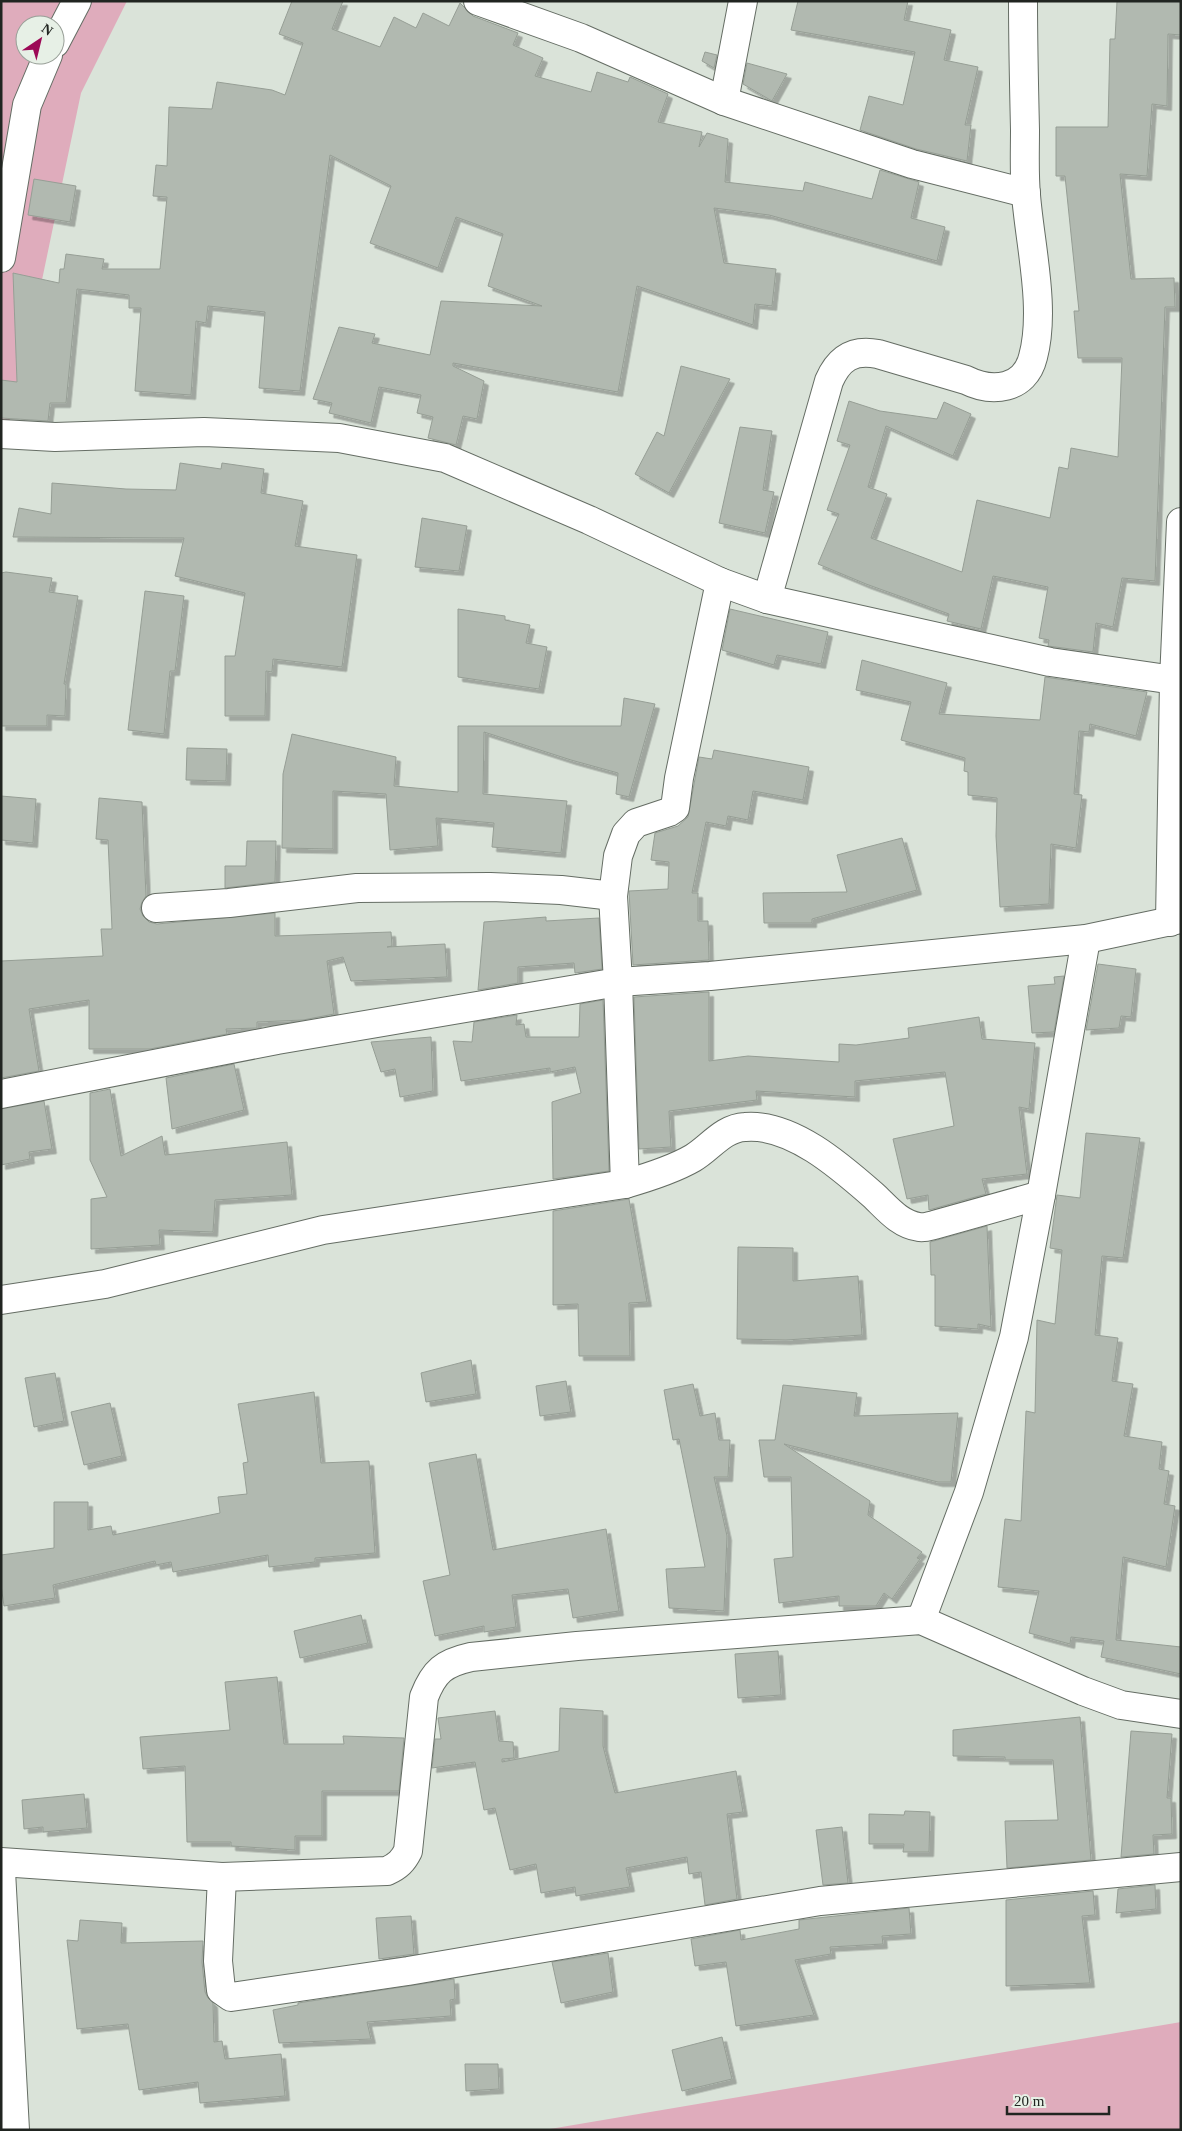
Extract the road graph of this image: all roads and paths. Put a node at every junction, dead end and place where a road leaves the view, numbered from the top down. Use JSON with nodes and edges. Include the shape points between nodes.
{"nodes":[{"id":1,"x":77,"y":1,"type":"edge"},
{"id":2,"x":478,"y":1,"type":"edge"},
{"id":3,"x":744,"y":1,"type":"edge"},
{"id":4,"x":1023,"y":1,"type":"edge"},
{"id":5,"x":65,"y":24,"type":"edge"},
{"id":6,"x":44,"y":65,"type":"edge"},
{"id":7,"x":724,"y":101,"type":"junction"},
{"id":8,"x":1026,"y":193,"type":"junction"},
{"id":9,"x":1,"y":258,"type":"edge"},
{"id":10,"x":1,"y":434,"type":"edge"},
{"id":11,"x":1181,"y":522,"type":"edge"},
{"id":12,"x":720,"y":582,"type":"junction"},
{"id":13,"x":767,"y":599,"type":"junction"},
{"id":14,"x":1174,"y":680,"type":"junction"},
{"id":15,"x":613,"y":896,"type":"junction"},
{"id":16,"x":156,"y":908,"type":"dead end"},
{"id":17,"x":1175,"y":920,"type":"edge"},
{"id":18,"x":1086,"y":939,"type":"junction"},
{"id":19,"x":618,"y":982,"type":"junction"},
{"id":20,"x":1,"y":1094,"type":"edge"},
{"id":21,"x":625,"y":1184,"type":"junction"},
{"id":22,"x":1041,"y":1195,"type":"junction"},
{"id":23,"x":1,"y":1300,"type":"edge"},
{"id":24,"x":921,"y":1620,"type":"junction"},
{"id":25,"x":1181,"y":1714,"type":"edge"},
{"id":26,"x":1,"y":1862,"type":"edge"},
{"id":27,"x":1181,"y":1867,"type":"edge"},
{"id":28,"x":1,"y":1871,"type":"edge"},
{"id":29,"x":222,"y":1877,"type":"junction"},
{"id":30,"x":15,"y":2130,"type":"edge"}],
"edges":[{"from":1,"to":5,"type":"street"},
{"from":2,"to":7,"type":"street","via":[[581,38]]},
{"from":3,"to":7,"type":"street"},
{"from":4,"to":8,"type":"street"},
{"from":6,"to":9,"type":"street","via":[[27,105]]},
{"from":7,"to":8,"type":"street","via":[[912,164]]},
{"from":8,"to":13,"type":"street","via":[[1038,318],[1033,358],[1028,371],[1006,386],[992,389],[872,353],[853,354],[842,361],[829,381]]},
{"from":10,"to":12,"type":"street","via":[[55,437],[204,432],[339,438],[445,458],[589,520]]},
{"from":11,"to":14,"type":"street"},
{"from":12,"to":13,"type":"street"},
{"from":12,"to":15,"type":"street","via":[[675,808],[636,822],[626,834],[618,856]]},
{"from":13,"to":14,"type":"street","via":[[1050,662]]},
{"from":14,"to":17,"type":"street"},
{"from":15,"to":16,"type":"street","via":[[490,886],[357,888]]},
{"from":15,"to":19,"type":"street"},
{"from":17,"to":18,"type":"street"},
{"from":18,"to":19,"type":"street"},
{"from":18,"to":22,"type":"street"},
{"from":19,"to":20,"type":"street","via":[[277,1040]]},
{"from":19,"to":21,"type":"street"},
{"from":21,"to":22,"type":"street","via":[[692,1158],[723,1134],[743,1127],[761,1127],[789,1135],[819,1152],[864,1187],[894,1216],[920,1228]]},
{"from":21,"to":23,"type":"street","via":[[323,1230],[106,1284]]},
{"from":22,"to":24,"type":"street","via":[[1014,1337],[969,1492]]},
{"from":24,"to":25,"type":"street","via":[[1082,1691],[1121,1705]]},
{"from":24,"to":29,"type":"street","via":[[577,1646],[454,1661],[430,1681],[424,1697],[410,1841],[404,1860],[396,1867],[377,1872]]},
{"from":26,"to":29,"type":"street"},
{"from":27,"to":29,"type":"street","via":[[820,1901],[408,1971],[231,1997],[221,1990],[218,1961]]},
{"from":28,"to":30,"type":"street"}]}
